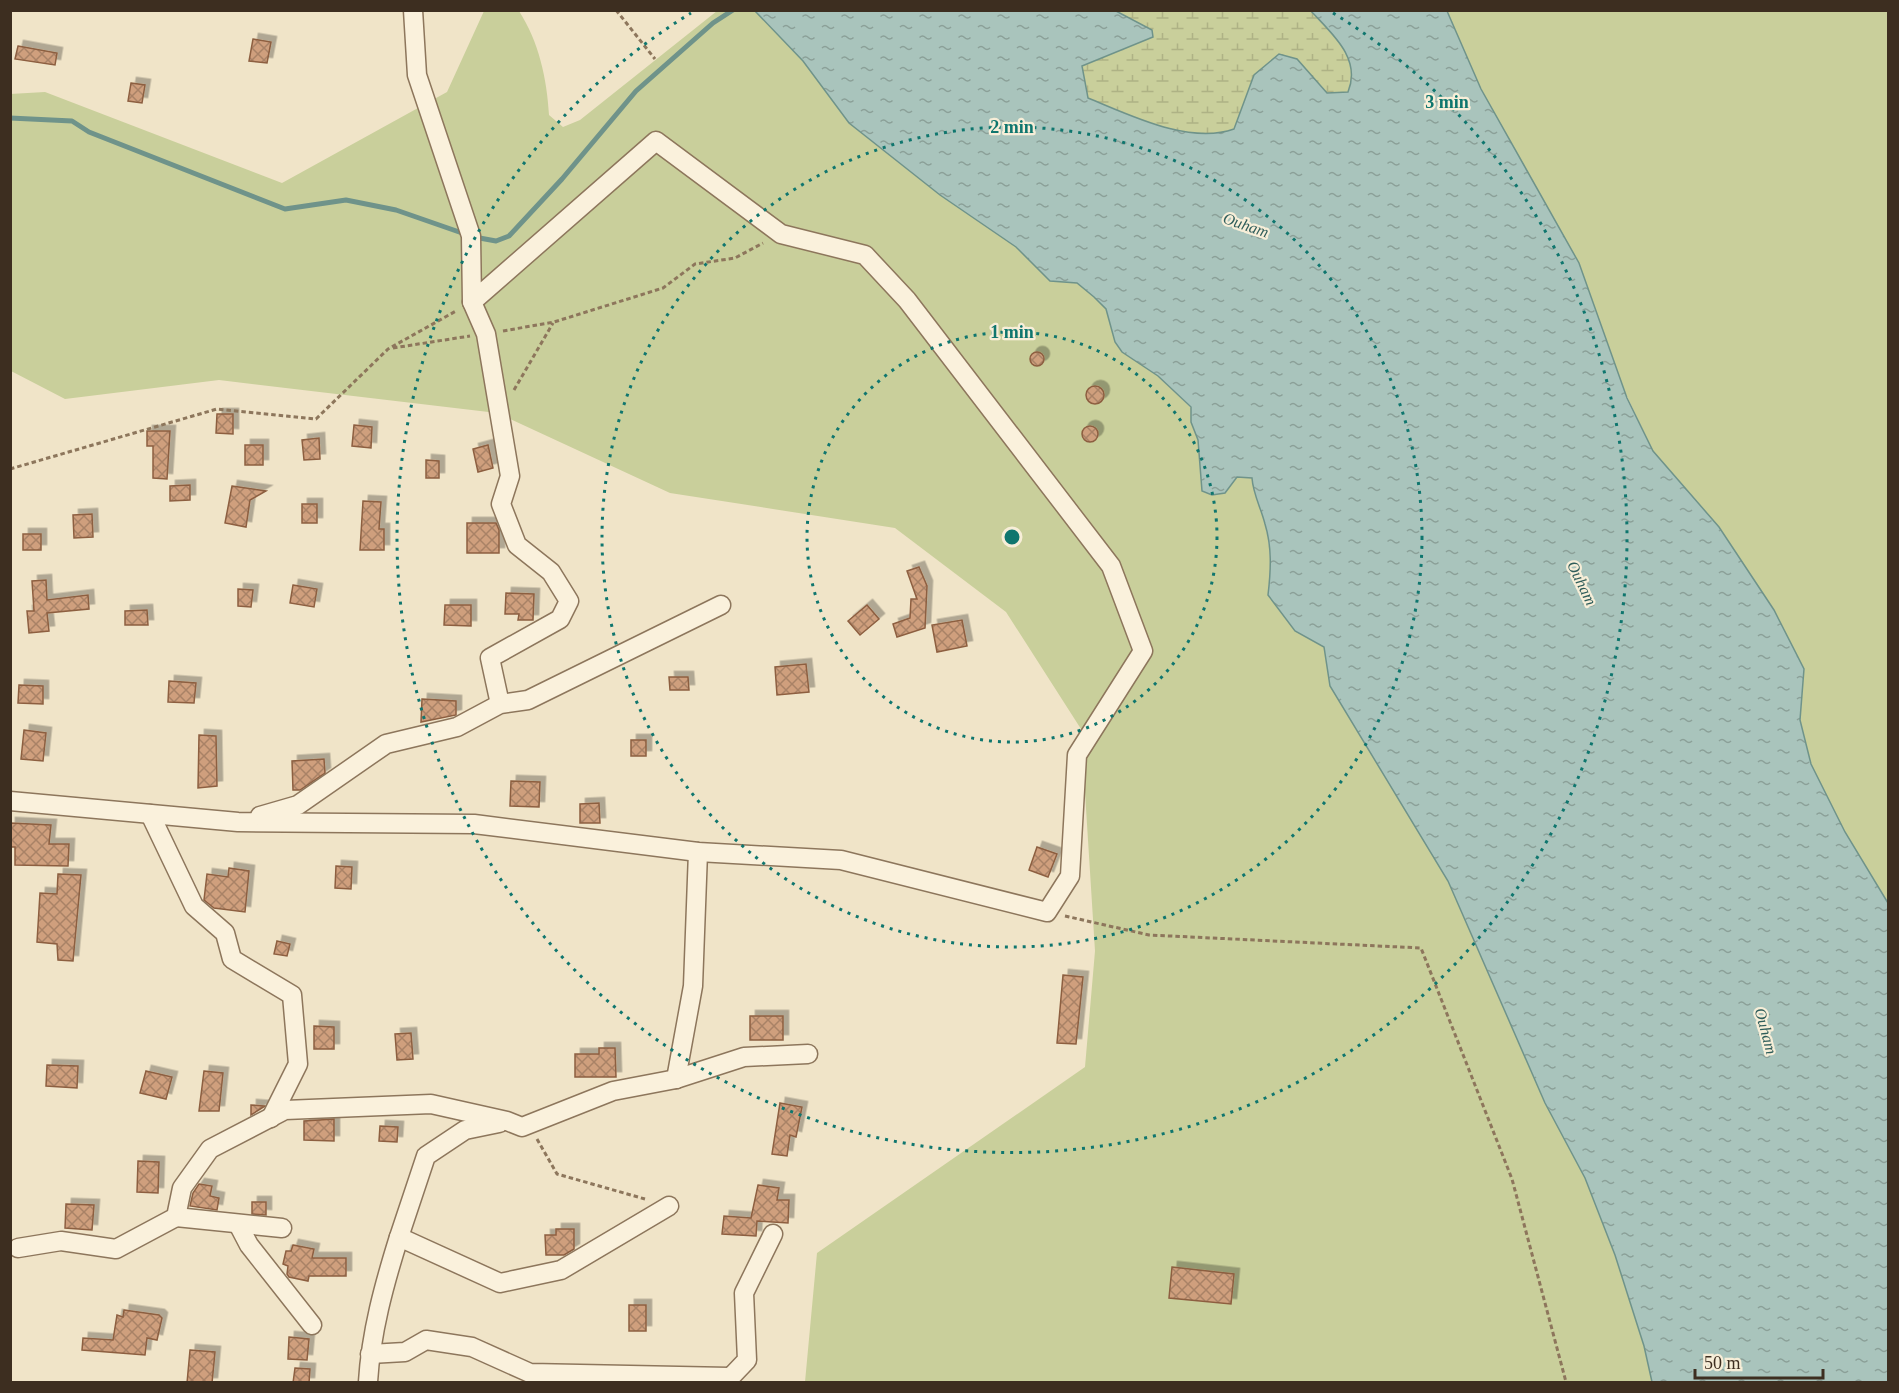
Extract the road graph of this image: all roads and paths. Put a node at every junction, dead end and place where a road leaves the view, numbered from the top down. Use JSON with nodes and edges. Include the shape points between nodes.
{"nodes":[{"id":1,"x":413,"y":10,"type":"edge"},
{"id":2,"x":616,"y":10,"type":"edge"},
{"id":3,"x":656,"y":58,"type":"dead end"},
{"id":4,"x":781,"y":234,"type":"junction"},
{"id":5,"x":472,"y":302,"type":"junction"},
{"id":6,"x":554,"y":322,"type":"junction"},
{"id":7,"x":486,"y":334,"type":"junction"},
{"id":8,"x":388,"y":349,"type":"junction"},
{"id":9,"x":498,"y":406,"type":"junction"},
{"id":10,"x":10,"y":469,"type":"edge"},
{"id":11,"x":721,"y":605,"type":"dead end"},
{"id":12,"x":500,"y":704,"type":"junction"},
{"id":13,"x":10,"y":801,"type":"edge"},
{"id":14,"x":150,"y":814,"type":"junction"},
{"id":15,"x":238,"y":822,"type":"junction"},
{"id":16,"x":698,"y":852,"type":"junction"},
{"id":17,"x":1047,"y":912,"type":"junction"},
{"id":18,"x":808,"y":1054,"type":"dead end"},
{"id":19,"x":676,"y":1079,"type":"junction"},
{"id":20,"x":270,"y":1120,"type":"junction"},
{"id":21,"x":514,"y":1124,"type":"junction"},
{"id":22,"x":669,"y":1206,"type":"joint"},
{"id":23,"x":176,"y":1217,"type":"junction"},
{"id":24,"x":238,"y":1224,"type":"junction"},
{"id":25,"x":282,"y":1228,"type":"dead end"},
{"id":26,"x":773,"y":1234,"type":"dead end"},
{"id":27,"x":399,"y":1237,"type":"junction"},
{"id":28,"x":18,"y":1248,"type":"dead end"},
{"id":29,"x":312,"y":1324,"type":"dead end"},
{"id":30,"x":370,"y":1354,"type":"junction"},
{"id":31,"x":728,"y":1380,"type":"edge"},
{"id":32,"x":368,"y":1383,"type":"edge"},
{"id":33,"x":1566,"y":1383,"type":"edge"}],
"edges":[{"from":1,"to":5,"type":"street","via":[[417,75],[471,236]]},
{"from":2,"to":3,"type":"path"},
{"from":4,"to":5,"type":"street","via":[[656,141]]},
{"from":4,"to":6,"type":"path","via":[[735,258],[695,264],[663,288]]},
{"from":4,"to":17,"type":"street","via":[[865,255],[907,300],[1111,566],[1143,651],[1077,755],[1070,876]]},
{"from":5,"to":7,"type":"street"},
{"from":5,"to":8,"type":"path"},
{"from":6,"to":7,"type":"path"},
{"from":6,"to":9,"type":"path","via":[[514,390]]},
{"from":7,"to":8,"type":"path"},
{"from":7,"to":9,"type":"street"},
{"from":8,"to":10,"type":"path","via":[[316,419],[217,409]]},
{"from":9,"to":12,"type":"street","via":[[510,476],[501,504],[517,545],[551,572],[569,601],[560,619],[490,658]]},
{"from":11,"to":12,"type":"street","via":[[528,700]]},
{"from":12,"to":15,"type":"street","via":[[457,727],[386,744],[298,805]]},
{"from":13,"to":14,"type":"street"},
{"from":14,"to":15,"type":"street"},
{"from":14,"to":20,"type":"street","via":[[195,906],[225,933],[232,959],[292,995],[298,1064]]},
{"from":15,"to":16,"type":"street","via":[[474,824]]},
{"from":16,"to":17,"type":"street","via":[[842,860]]},
{"from":16,"to":19,"type":"street","via":[[693,986]]},
{"from":17,"to":33,"type":"path","via":[[1149,935],[1421,948],[1512,1179]]},
{"from":18,"to":19,"type":"street","via":[[744,1057]]},
{"from":19,"to":21,"type":"street","via":[[613,1091]]},
{"from":20,"to":21,"type":"street","via":[[285,1110],[431,1104]]},
{"from":20,"to":23,"type":"street","via":[[210,1149],[182,1188]]},
{"from":21,"to":22,"type":"path","via":[[540,1141],[557,1174]]},
{"from":21,"to":27,"type":"street","via":[[465,1130],[426,1156]]},
{"from":22,"to":27,"type":"street","via":[[561,1270],[500,1283]]},
{"from":23,"to":24,"type":"street"},
{"from":23,"to":28,"type":"street","via":[[116,1250],[61,1242]]},
{"from":24,"to":25,"type":"street"},
{"from":24,"to":29,"type":"street","via":[[249,1245]]},
{"from":26,"to":31,"type":"street","via":[[744,1293],[747,1360]]},
{"from":27,"to":30,"type":"street","via":[[381,1294]]},
{"from":30,"to":31,"type":"street","via":[[405,1352],[426,1340],[472,1347],[530,1373]]},
{"from":30,"to":32,"type":"street"}]}
